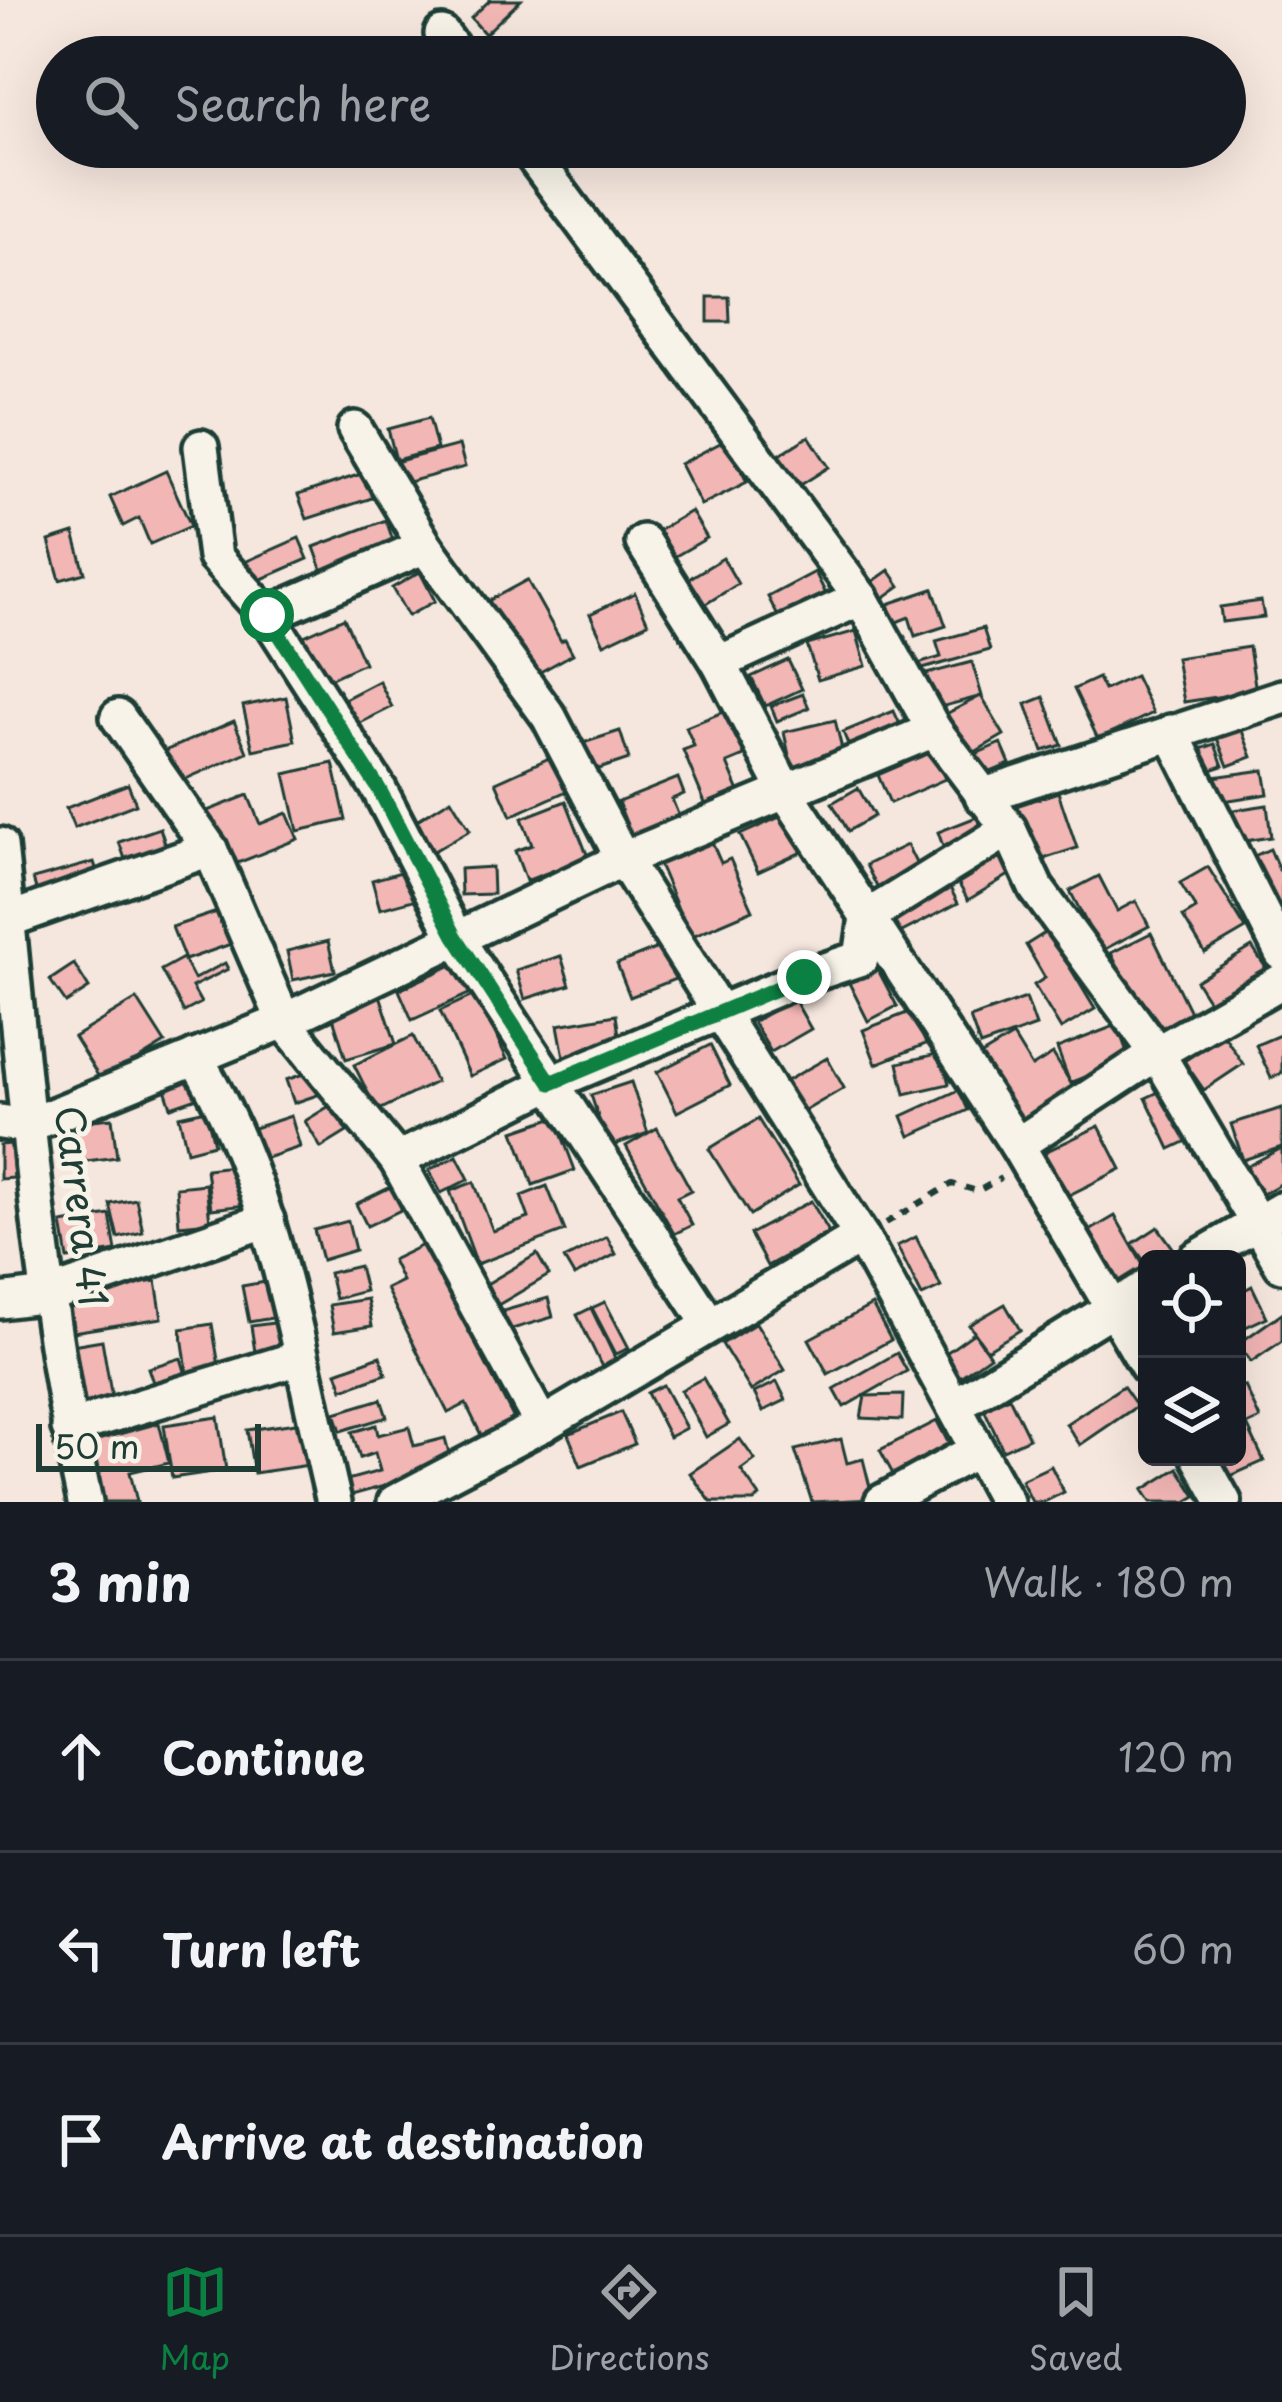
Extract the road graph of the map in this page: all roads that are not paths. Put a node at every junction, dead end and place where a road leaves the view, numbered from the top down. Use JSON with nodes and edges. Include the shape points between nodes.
{"nodes":[{"id":1,"x":542,"y":168,"type":"edge"},
{"id":2,"x":355,"y":429,"type":"dead end"},
{"id":3,"x":201,"y":446,"type":"dead end"},
{"id":4,"x":643,"y":542,"type":"dead end"},
{"id":5,"x":425,"y":546,"type":"junction"},
{"id":6,"x":860,"y":598,"type":"junction"},
{"id":7,"x":267,"y":615,"type":"junction"},
{"id":8,"x":719,"y":662,"type":"junction"},
{"id":9,"x":1282,"y":697,"type":"edge"},
{"id":10,"x":118,"y":717,"type":"dead end"},
{"id":11,"x":934,"y":730,"type":"junction"},
{"id":12,"x":1171,"y":732,"type":"junction"},
{"id":13,"x":786,"y":792,"type":"junction"},
{"id":14,"x":982,"y":796,"type":"junction"},
{"id":15,"x":1009,"y":829,"type":"junction"},
{"id":16,"x":0,"y":845,"type":"edge"},
{"id":17,"x":210,"y":849,"type":"junction"},
{"id":18,"x":623,"y":859,"type":"junction"},
{"id":19,"x":867,"y":917,"type":"junction"},
{"id":20,"x":8,"y":920,"type":"junction"},
{"id":21,"x":455,"y":936,"type":"junction"},
{"id":22,"x":1282,"y":953,"type":"edge"},
{"id":23,"x":1282,"y":981,"type":"edge"},
{"id":24,"x":722,"y":1014,"type":"junction"},
{"id":25,"x":284,"y":1021,"type":"junction"},
{"id":26,"x":1156,"y":1053,"type":"junction"},
{"id":27,"x":195,"y":1057,"type":"junction"},
{"id":28,"x":551,"y":1083,"type":"junction"},
{"id":29,"x":13,"y":1124,"type":"edge"},
{"id":30,"x":1017,"y":1145,"type":"junction"},
{"id":31,"x":397,"y":1160,"type":"junction"},
{"id":32,"x":1269,"y":1217,"type":"edge"},
{"id":33,"x":267,"y":1220,"type":"junction"},
{"id":34,"x":861,"y":1235,"type":"junction"},
{"id":35,"x":1212,"y":1250,"type":"edge"},
{"id":36,"x":1282,"y":1265,"type":"edge"},
{"id":37,"x":1138,"y":1293,"type":"edge"},
{"id":38,"x":50,"y":1295,"type":"junction"},
{"id":39,"x":0,"y":1301,"type":"edge"},
{"id":40,"x":1114,"y":1307,"type":"junction"},
{"id":41,"x":709,"y":1323,"type":"junction"},
{"id":42,"x":299,"y":1358,"type":"junction"},
{"id":43,"x":1143,"y":1358,"type":"edge"},
{"id":44,"x":954,"y":1406,"type":"junction"},
{"id":45,"x":542,"y":1425,"type":"junction"},
{"id":46,"x":69,"y":1428,"type":"junction"},
{"id":47,"x":977,"y":1450,"type":"junction"},
{"id":48,"x":1204,"y":1466,"type":"edge"},
{"id":49,"x":85,"y":1502,"type":"edge"},
{"id":50,"x":334,"y":1502,"type":"edge"},
{"id":51,"x":395,"y":1502,"type":"edge"},
{"id":52,"x":882,"y":1502,"type":"edge"},
{"id":53,"x":1006,"y":1502,"type":"edge"},
{"id":54,"x":1224,"y":1502,"type":"edge"}],
"edges":[{"from":1,"to":6,"type":"street"},
{"from":2,"to":5,"type":"street"},
{"from":3,"to":7,"type":"street","via":[[214,557]]},
{"from":4,"to":8,"type":"street"},
{"from":5,"to":7,"type":"street"},
{"from":5,"to":18,"type":"street","via":[[549,717]]},
{"from":6,"to":8,"type":"street"},
{"from":6,"to":11,"type":"street"},
{"from":7,"to":21,"type":"street","via":[[379,789]]},
{"from":8,"to":13,"type":"street"},
{"from":9,"to":12,"type":"street"},
{"from":10,"to":17,"type":"street"},
{"from":11,"to":13,"type":"street"},
{"from":11,"to":14,"type":"street"},
{"from":12,"to":14,"type":"street"},
{"from":12,"to":22,"type":"street"},
{"from":13,"to":18,"type":"street"},
{"from":13,"to":19,"type":"street"},
{"from":14,"to":15,"type":"street"},
{"from":15,"to":19,"type":"street"},
{"from":15,"to":26,"type":"street","via":[[1036,888]]},
{"from":16,"to":20,"type":"street","name":"Carrera 41"},
{"from":17,"to":20,"type":"street"},
{"from":17,"to":25,"type":"street"},
{"from":18,"to":21,"type":"street"},
{"from":18,"to":24,"type":"street"},
{"from":19,"to":24,"type":"street","via":[[861,958]]},
{"from":19,"to":30,"type":"street"},
{"from":20,"to":29,"type":"street","name":"Carrera 41"},
{"from":21,"to":25,"type":"street"},
{"from":21,"to":28,"type":"street"},
{"from":23,"to":26,"type":"street"},
{"from":24,"to":28,"type":"street"},
{"from":24,"to":34,"type":"street"},
{"from":25,"to":27,"type":"street"},
{"from":25,"to":31,"type":"street"},
{"from":26,"to":30,"type":"street"},
{"from":26,"to":32,"type":"street"},
{"from":27,"to":29,"type":"street"},
{"from":27,"to":33,"type":"street","via":[[222,1101]]},
{"from":28,"to":31,"type":"street"},
{"from":28,"to":41,"type":"street"},
{"from":29,"to":38,"type":"street","name":"Carrera 41"},
{"from":30,"to":40,"type":"street"},
{"from":31,"to":45,"type":"street"},
{"from":32,"to":35,"type":"street"},
{"from":32,"to":36,"type":"street"},
{"from":33,"to":38,"type":"street"},
{"from":33,"to":42,"type":"street"},
{"from":34,"to":41,"type":"street"},
{"from":34,"to":44,"type":"street"},
{"from":37,"to":40,"type":"street"},
{"from":38,"to":39,"type":"street"},
{"from":38,"to":46,"type":"street","name":"Carrera 41"},
{"from":40,"to":43,"type":"street"},
{"from":40,"to":44,"type":"street"},
{"from":41,"to":45,"type":"street"},
{"from":42,"to":46,"type":"street"},
{"from":42,"to":50,"type":"street"},
{"from":44,"to":47,"type":"street"},
{"from":45,"to":51,"type":"street"},
{"from":46,"to":49,"type":"street","name":"Carrera 41"},
{"from":47,"to":52,"type":"street"},
{"from":47,"to":53,"type":"street"},
{"from":48,"to":54,"type":"street"}]}
